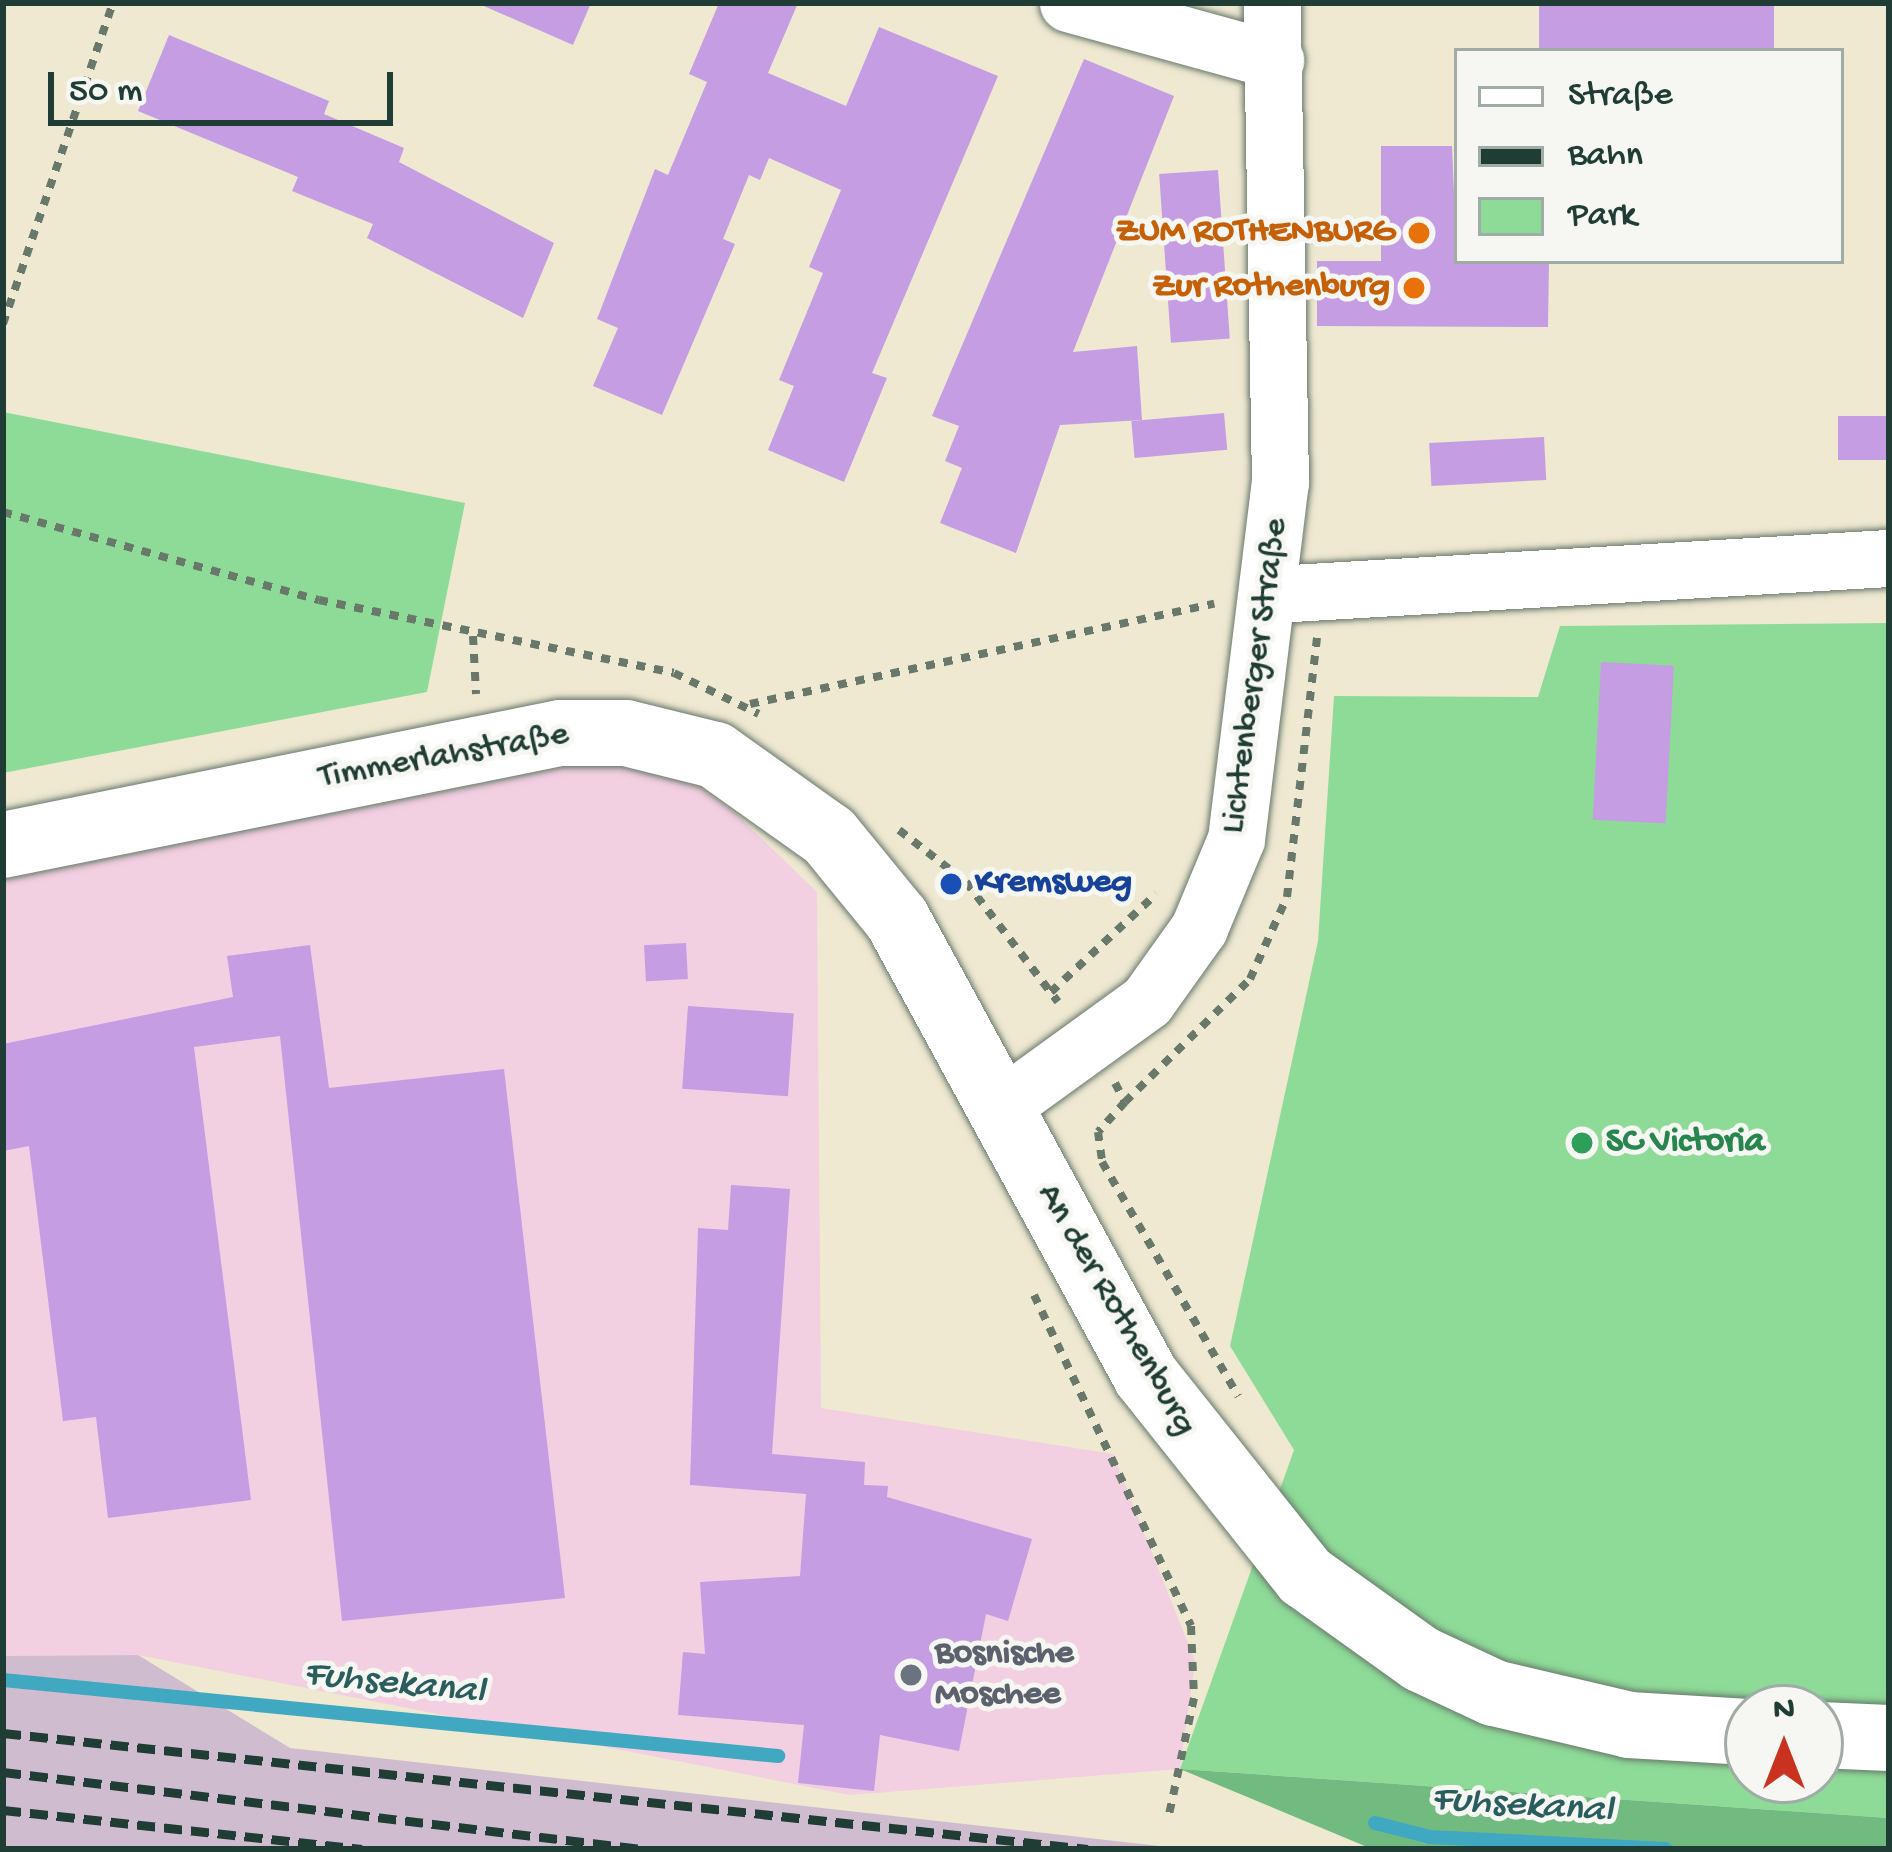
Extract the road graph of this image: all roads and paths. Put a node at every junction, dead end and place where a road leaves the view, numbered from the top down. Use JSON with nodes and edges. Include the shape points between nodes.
{"nodes":[{"id":1,"x":113,"y":3,"type":"edge"},
{"id":2,"x":1068,"y":3,"type":"edge"},
{"id":3,"x":1272,"y":3,"type":"edge"},
{"id":4,"x":1275,"y":60,"type":"junction"},
{"id":5,"x":3,"y":324,"type":"edge"},
{"id":6,"x":3,"y":512,"type":"edge"},
{"id":7,"x":1889,"y":557,"type":"edge"},
{"id":8,"x":1275,"y":594,"type":"junction"},
{"id":9,"x":750,"y":704,"type":"junction"},
{"id":10,"x":775,"y":732,"type":"dead end"},
{"id":11,"x":878,"y":813,"type":"dead end"},
{"id":12,"x":3,"y":845,"type":"edge"},
{"id":13,"x":1173,"y":879,"type":"dead end"},
{"id":14,"x":1051,"y":992,"type":"junction"},
{"id":15,"x":1094,"y":1048,"type":"junction"},
{"id":16,"x":1002,"y":1106,"type":"junction"},
{"id":17,"x":1024,"y":1275,"type":"dead end"},
{"id":18,"x":1251,"y":1417,"type":"dead end"},
{"id":19,"x":1724,"y":1731,"type":"edge"},
{"id":20,"x":1844,"y":1736,"type":"edge"},
{"id":21,"x":1889,"y":1738,"type":"edge"},
{"id":22,"x":1168,"y":1819,"type":"dead end"}],
"edges":[{"from":1,"to":5,"type":"path"},
{"from":2,"to":4,"type":"street"},
{"from":3,"to":4,"type":"street","name":"Lichtenberger Straße"},
{"from":4,"to":8,"type":"street","name":"Lichtenberger Straße"},
{"from":6,"to":9,"type":"path","via":[[341,605],[674,673]]},
{"from":7,"to":8,"type":"street"},
{"from":8,"to":9,"type":"path"},
{"from":8,"to":15,"type":"street","name":"Lichtenberger Straße","via":[[1250,783],[1224,880],[1147,1001]]},
{"from":9,"to":10,"type":"path"},
{"from":11,"to":14,"type":"path","via":[[966,882]]},
{"from":12,"to":16,"type":"main road","name":"Timmerlahstraße","via":[[479,745],[560,733],[667,740],[756,776],[860,869]]},
{"from":13,"to":14,"type":"path"},
{"from":14,"to":15,"type":"path"},
{"from":15,"to":16,"type":"street","name":"Lichtenberger Straße"},
{"from":15,"to":18,"type":"path","via":[[1125,1102],[1098,1132],[1102,1162]]},
{"from":16,"to":19,"type":"main road","name":"An der Rothenburg","via":[[1146,1376],[1305,1576],[1421,1659],[1494,1693],[1629,1725]]},
{"from":17,"to":22,"type":"path","via":[[1190,1625],[1194,1698]]},
{"from":20,"to":21,"type":"main road"}]}
